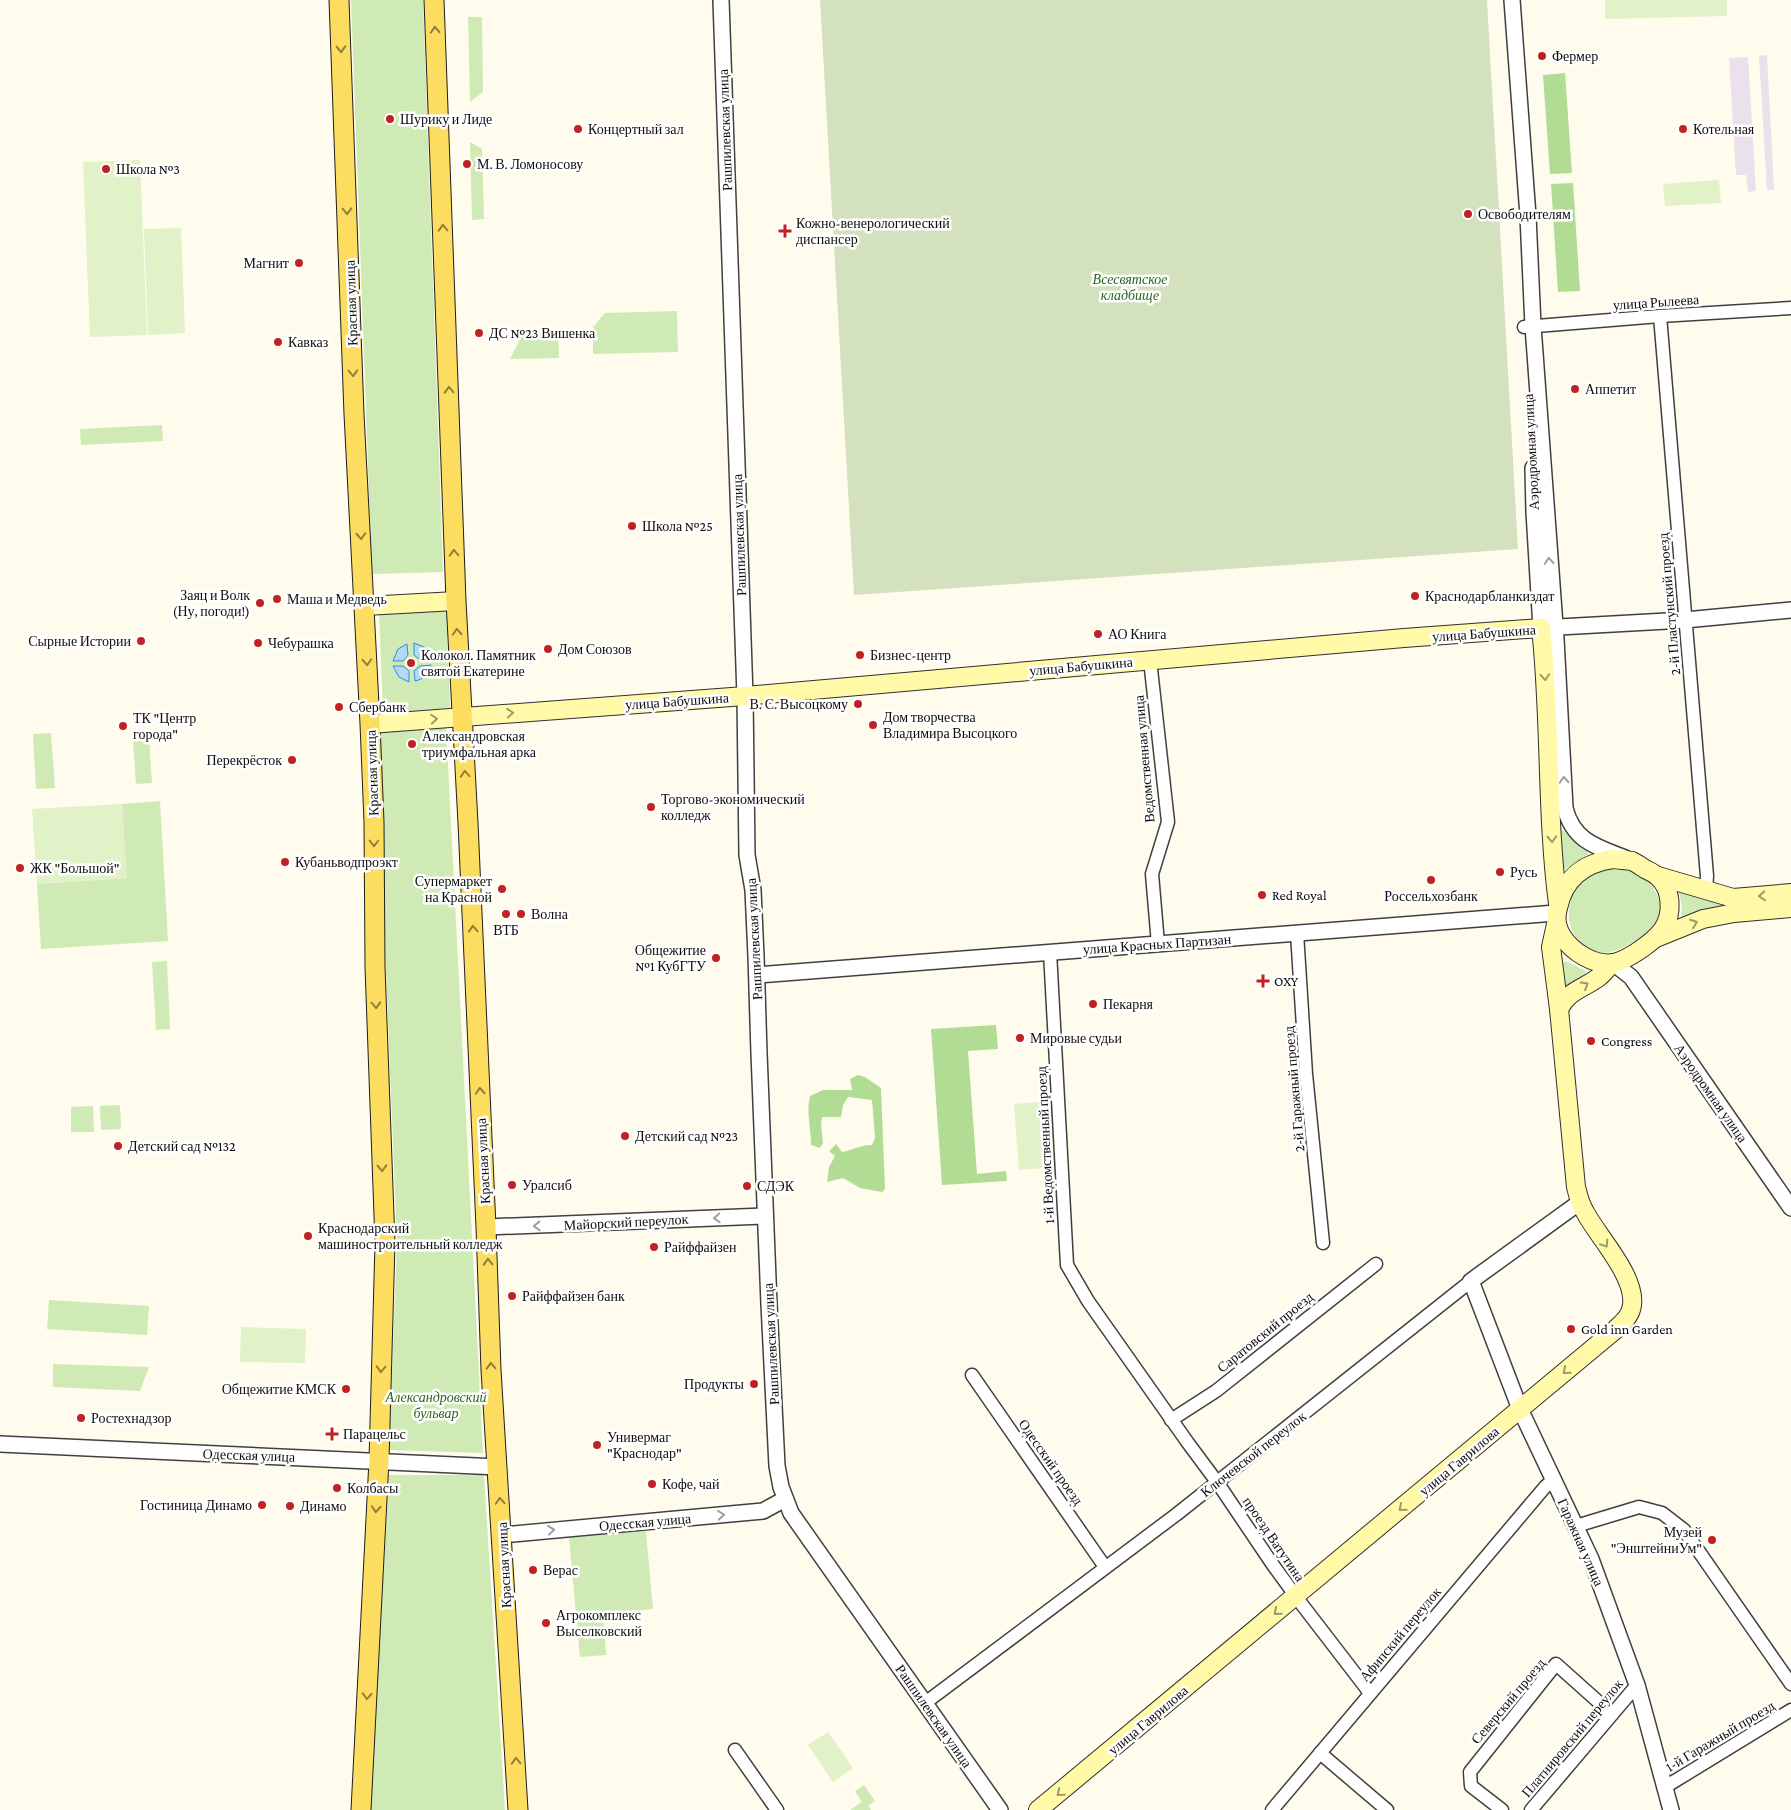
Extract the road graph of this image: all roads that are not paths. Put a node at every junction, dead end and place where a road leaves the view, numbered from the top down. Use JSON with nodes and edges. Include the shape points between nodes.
{"nodes":[{"id":1,"x":339,"y":0,"type":"edge"},
{"id":2,"x":434,"y":0,"type":"edge"},
{"id":3,"x":721,"y":0,"type":"edge"},
{"id":4,"x":1503,"y":0,"type":"edge"},
{"id":5,"x":1512,"y":0,"type":"edge"},
{"id":6,"x":1791,"y":311,"type":"edge"},
{"id":7,"x":1660,"y":316,"type":"junction"},
{"id":8,"x":1529,"y":327,"type":"junction"},
{"id":9,"x":456,"y":601,"type":"junction"},
{"id":10,"x":365,"y":606,"type":"junction"},
{"id":11,"x":1791,"y":610,"type":"edge"},
{"id":12,"x":1684,"y":620,"type":"junction"},
{"id":13,"x":1548,"y":628,"type":"junction"},
{"id":14,"x":1150,"y":660,"type":"junction"},
{"id":15,"x":745,"y":696,"type":"junction"},
{"id":16,"x":462,"y":716,"type":"junction"},
{"id":17,"x":370,"y":724,"type":"junction"},
{"id":18,"x":1633,"y":862,"type":"junction"},
{"id":19,"x":1658,"y":876,"type":"junction"},
{"id":20,"x":1706,"y":891,"type":"junction"},
{"id":21,"x":1791,"y":893,"type":"edge"},
{"id":22,"x":1791,"y":908,"type":"edge"},
{"id":23,"x":1557,"y":913,"type":"junction"},
{"id":24,"x":1297,"y":933,"type":"junction"},
{"id":25,"x":1655,"y":938,"type":"junction"},
{"id":26,"x":1158,"y":944,"type":"junction"},
{"id":27,"x":1050,"y":952,"type":"junction"},
{"id":28,"x":1637,"y":952,"type":"junction"},
{"id":29,"x":1613,"y":963,"type":"junction"},
{"id":30,"x":757,"y":975,"type":"junction"},
{"id":31,"x":1631,"y":977,"type":"junction"},
{"id":32,"x":1559,"y":1009,"type":"junction"},
{"id":33,"x":1580,"y":1202,"type":"junction"},
{"id":34,"x":1791,"y":1208,"type":"edge"},
{"id":35,"x":765,"y":1216,"type":"junction"},
{"id":36,"x":486,"y":1228,"type":"junction"},
{"id":37,"x":1323,"y":1243,"type":"dead end"},
{"id":38,"x":1376,"y":1264,"type":"dead end"},
{"id":39,"x":1471,"y":1281,"type":"junction"},
{"id":40,"x":1088,"y":1301,"type":"joint"},
{"id":41,"x":972,"y":1375,"type":"dead end"},
{"id":42,"x":1520,"y":1409,"type":"junction"},
{"id":43,"x":1171,"y":1420,"type":"junction"},
{"id":44,"x":0,"y":1444,"type":"edge"},
{"id":45,"x":379,"y":1460,"type":"junction"},
{"id":46,"x":498,"y":1467,"type":"junction"},
{"id":47,"x":1553,"y":1480,"type":"junction"},
{"id":48,"x":1218,"y":1482,"type":"junction"},
{"id":49,"x":785,"y":1499,"type":"junction"},
{"id":50,"x":1576,"y":1526,"type":"junction"},
{"id":51,"x":502,"y":1535,"type":"junction"},
{"id":52,"x":1105,"y":1567,"type":"junction"},
{"id":53,"x":1296,"y":1597,"type":"junction"},
{"id":54,"x":1791,"y":1684,"type":"edge"},
{"id":55,"x":1636,"y":1685,"type":"junction"},
{"id":56,"x":1370,"y":1693,"type":"junction"},
{"id":57,"x":925,"y":1703,"type":"junction"},
{"id":58,"x":1791,"y":1710,"type":"edge"},
{"id":59,"x":1612,"y":1714,"type":"junction"},
{"id":60,"x":735,"y":1750,"type":"dead end"},
{"id":61,"x":1320,"y":1753,"type":"junction"},
{"id":62,"x":1665,"y":1787,"type":"junction"},
{"id":63,"x":361,"y":1810,"type":"edge"},
{"id":64,"x":518,"y":1810,"type":"edge"},
{"id":65,"x":776,"y":1810,"type":"edge"},
{"id":66,"x":1000,"y":1810,"type":"edge"},
{"id":67,"x":1038,"y":1810,"type":"edge"},
{"id":68,"x":1272,"y":1810,"type":"edge"},
{"id":69,"x":1387,"y":1810,"type":"edge"},
{"id":70,"x":1502,"y":1810,"type":"edge"},
{"id":71,"x":1531,"y":1810,"type":"edge"},
{"id":72,"x":1671,"y":1810,"type":"edge"}],
"edges":[{"from":1,"to":10,"type":"main road","name":"Красная улица","one_way":true,"via":[[354,414]]},
{"from":9,"to":2,"type":"main road","name":"Красная улица","one_way":true},
{"from":3,"to":15,"type":"street","name":"Рашпилевская улица"},
{"from":4,"to":8,"type":"street","name":"Аэродромная улица"},
{"from":5,"to":8,"type":"street","name":"Аэродромная улица","via":[[1528,216]]},
{"from":6,"to":7,"type":"street","name":"улица Рылеева"},
{"from":7,"to":8,"type":"street","name":"улица Рылеева"},
{"from":7,"to":12,"type":"street","name":"2-й Пластунский проезд"},
{"from":8,"to":13,"type":"street","name":"Аэродромная улица","via":[[1534,512]]},
{"from":9,"to":10,"type":"main road"},
{"from":16,"to":9,"type":"main road","name":"Красная улица","one_way":true},
{"from":10,"to":17,"type":"main road","name":"Красная улица","one_way":true},
{"from":11,"to":12,"type":"street","name":"улица Бабушкина"},
{"from":12,"to":13,"type":"street","name":"улица Бабушкина"},
{"from":12,"to":20,"type":"street","name":"2-й Пластунский проезд"},
{"from":13,"to":14,"type":"main road","name":"улица Бабушкина"},
{"from":18,"to":13,"type":"street","name":"Аэродромная улица","one_way":true,"via":[[1586,840],[1571,826],[1568,818]]},
{"from":13,"to":23,"type":"main road","name":"Аэродромная улица","one_way":true,"via":[[1546,704]]},
{"from":14,"to":15,"type":"main road","name":"улица Бабушкина"},
{"from":14,"to":26,"type":"street","name":"Ведомственная улица","via":[[1168,822],[1152,874]]},
{"from":16,"to":15,"type":"main road","name":"улица Бабушкина","one_way":true},
{"from":15,"to":30,"type":"street","name":"Рашпилевская улица","via":[[747,855]]},
{"from":17,"to":16,"type":"main road","name":"улица Бабушкина","one_way":true},
{"from":36,"to":16,"type":"main road","name":"Красная улица","one_way":true},
{"from":17,"to":45,"type":"main road","name":"Красная улица","one_way":true,"via":[[385,1243]]},
{"from":18,"to":19,"type":"main road"},
{"from":18,"to":23,"type":"main road","via":[[1613,859],[1587,866],[1564,888]]},
{"from":19,"to":20,"type":"main road"},
{"from":19,"to":25,"type":"main road","via":[[1667,892],[1670,908],[1667,922]]},
{"from":21,"to":20,"type":"main road","one_way":true,"via":[[1733,898]]},
{"from":25,"to":22,"type":"main road","one_way":true,"via":[[1703,919]]},
{"from":23,"to":24,"type":"street","name":"улица Красных Партизан"},
{"from":23,"to":29,"type":"main road","via":[[1565,942],[1580,955]]},
{"from":23,"to":32,"type":"main road","name":"улица Гаврилова","via":[[1551,947]]},
{"from":24,"to":26,"type":"street","name":"улица Красных Партизан"},
{"from":24,"to":37,"type":"street","name":"2-й Гаражный проезд","via":[[1306,1074]]},
{"from":25,"to":28,"type":"main road"},
{"from":26,"to":27,"type":"street","name":"улица Красных Партизан"},
{"from":27,"to":30,"type":"street","name":"улица Красных Партизан"},
{"from":27,"to":40,"type":"street","name":"1-й Ведомственный проезд","via":[[1067,1264]]},
{"from":28,"to":29,"type":"main road"},
{"from":28,"to":31,"type":"street"},
{"from":29,"to":31,"type":"street","name":"Аэродромная улица"},
{"from":32,"to":29,"type":"main road","one_way":true,"via":[[1574,991],[1598,977]]},
{"from":30,"to":35,"type":"street","name":"Рашпилевская улица"},
{"from":31,"to":34,"type":"street","name":"Аэродромная улица"},
{"from":32,"to":33,"type":"main road","name":"улица Гаврилова"},
{"from":33,"to":39,"type":"street","name":"Ключевской переулок"},
{"from":33,"to":42,"type":"main road","name":"улица Гаврилова","one_way":true,"via":[[1628,1280],[1632,1306],[1628,1317],[1615,1330]]},
{"from":35,"to":36,"type":"street","name":"Майорский переулок","one_way":true},
{"from":35,"to":49,"type":"street","name":"Рашпилевская улица","via":[[778,1466]]},
{"from":46,"to":36,"type":"main road","name":"Красная улица","one_way":true},
{"from":38,"to":43,"type":"street","name":"Саратовский проезд","via":[[1216,1391]]},
{"from":39,"to":42,"type":"street","name":"Гаражная улица"},
{"from":39,"to":48,"type":"street","name":"Ключевской переулок"},
{"from":40,"to":43,"type":"street","name":"проезд Ватутина"},
{"from":41,"to":52,"type":"street","name":"Одесский проезд"},
{"from":42,"to":47,"type":"street","name":"Гаражная улица"},
{"from":42,"to":53,"type":"main road","name":"улица Гаврилова","one_way":true},
{"from":43,"to":48,"type":"street","name":"проезд Ватутина"},
{"from":44,"to":45,"type":"street","name":"Одесская улица"},
{"from":45,"to":46,"type":"street","name":"Одесская улица"},
{"from":45,"to":63,"type":"main road","name":"Красная улица","one_way":true},
{"from":51,"to":46,"type":"main road","name":"Красная улица","one_way":true},
{"from":47,"to":50,"type":"street","name":"Гаражная улица"},
{"from":47,"to":56,"type":"street","name":"Афипский переулок"},
{"from":48,"to":52,"type":"street","name":"Ключевской переулок"},
{"from":48,"to":53,"type":"street","name":"проезд Ватутина"},
{"from":51,"to":49,"type":"street","name":"Одесская улица","one_way":true,"via":[[763,1511]]},
{"from":49,"to":57,"type":"street","name":"Рашпилевская улица","via":[[791,1513]]},
{"from":50,"to":54,"type":"street","via":[[1640,1507],[1662,1513],[1684,1530]]},
{"from":50,"to":55,"type":"street","name":"Гаражная улица","via":[[1598,1577]]},
{"from":64,"to":51,"type":"main road","name":"Красная улица","one_way":true},
{"from":52,"to":57,"type":"street","name":"Ключевской переулок"},
{"from":53,"to":56,"type":"street","name":"проезд Ватутина"},
{"from":53,"to":67,"type":"main road","name":"улица Гаврилова","one_way":true},
{"from":55,"to":59,"type":"street","name":"Платнировский переулок"},
{"from":55,"to":62,"type":"street","name":"Гаражная улица"},
{"from":56,"to":61,"type":"street","name":"Афипский переулок"},
{"from":57,"to":66,"type":"street","name":"Рашпилевская улица"},
{"from":58,"to":62,"type":"street","name":"1-й Гаражный проезд"},
{"from":59,"to":70,"type":"street","name":"Северский проезд","via":[[1556,1664],[1470,1772],[1472,1786]]},
{"from":59,"to":71,"type":"street","name":"Платнировский переулок"},
{"from":60,"to":65,"type":"street"},
{"from":61,"to":68,"type":"street","name":"Афипский переулок"},
{"from":61,"to":69,"type":"street"},
{"from":62,"to":72,"type":"street","name":"Гаражная улица"}]}
